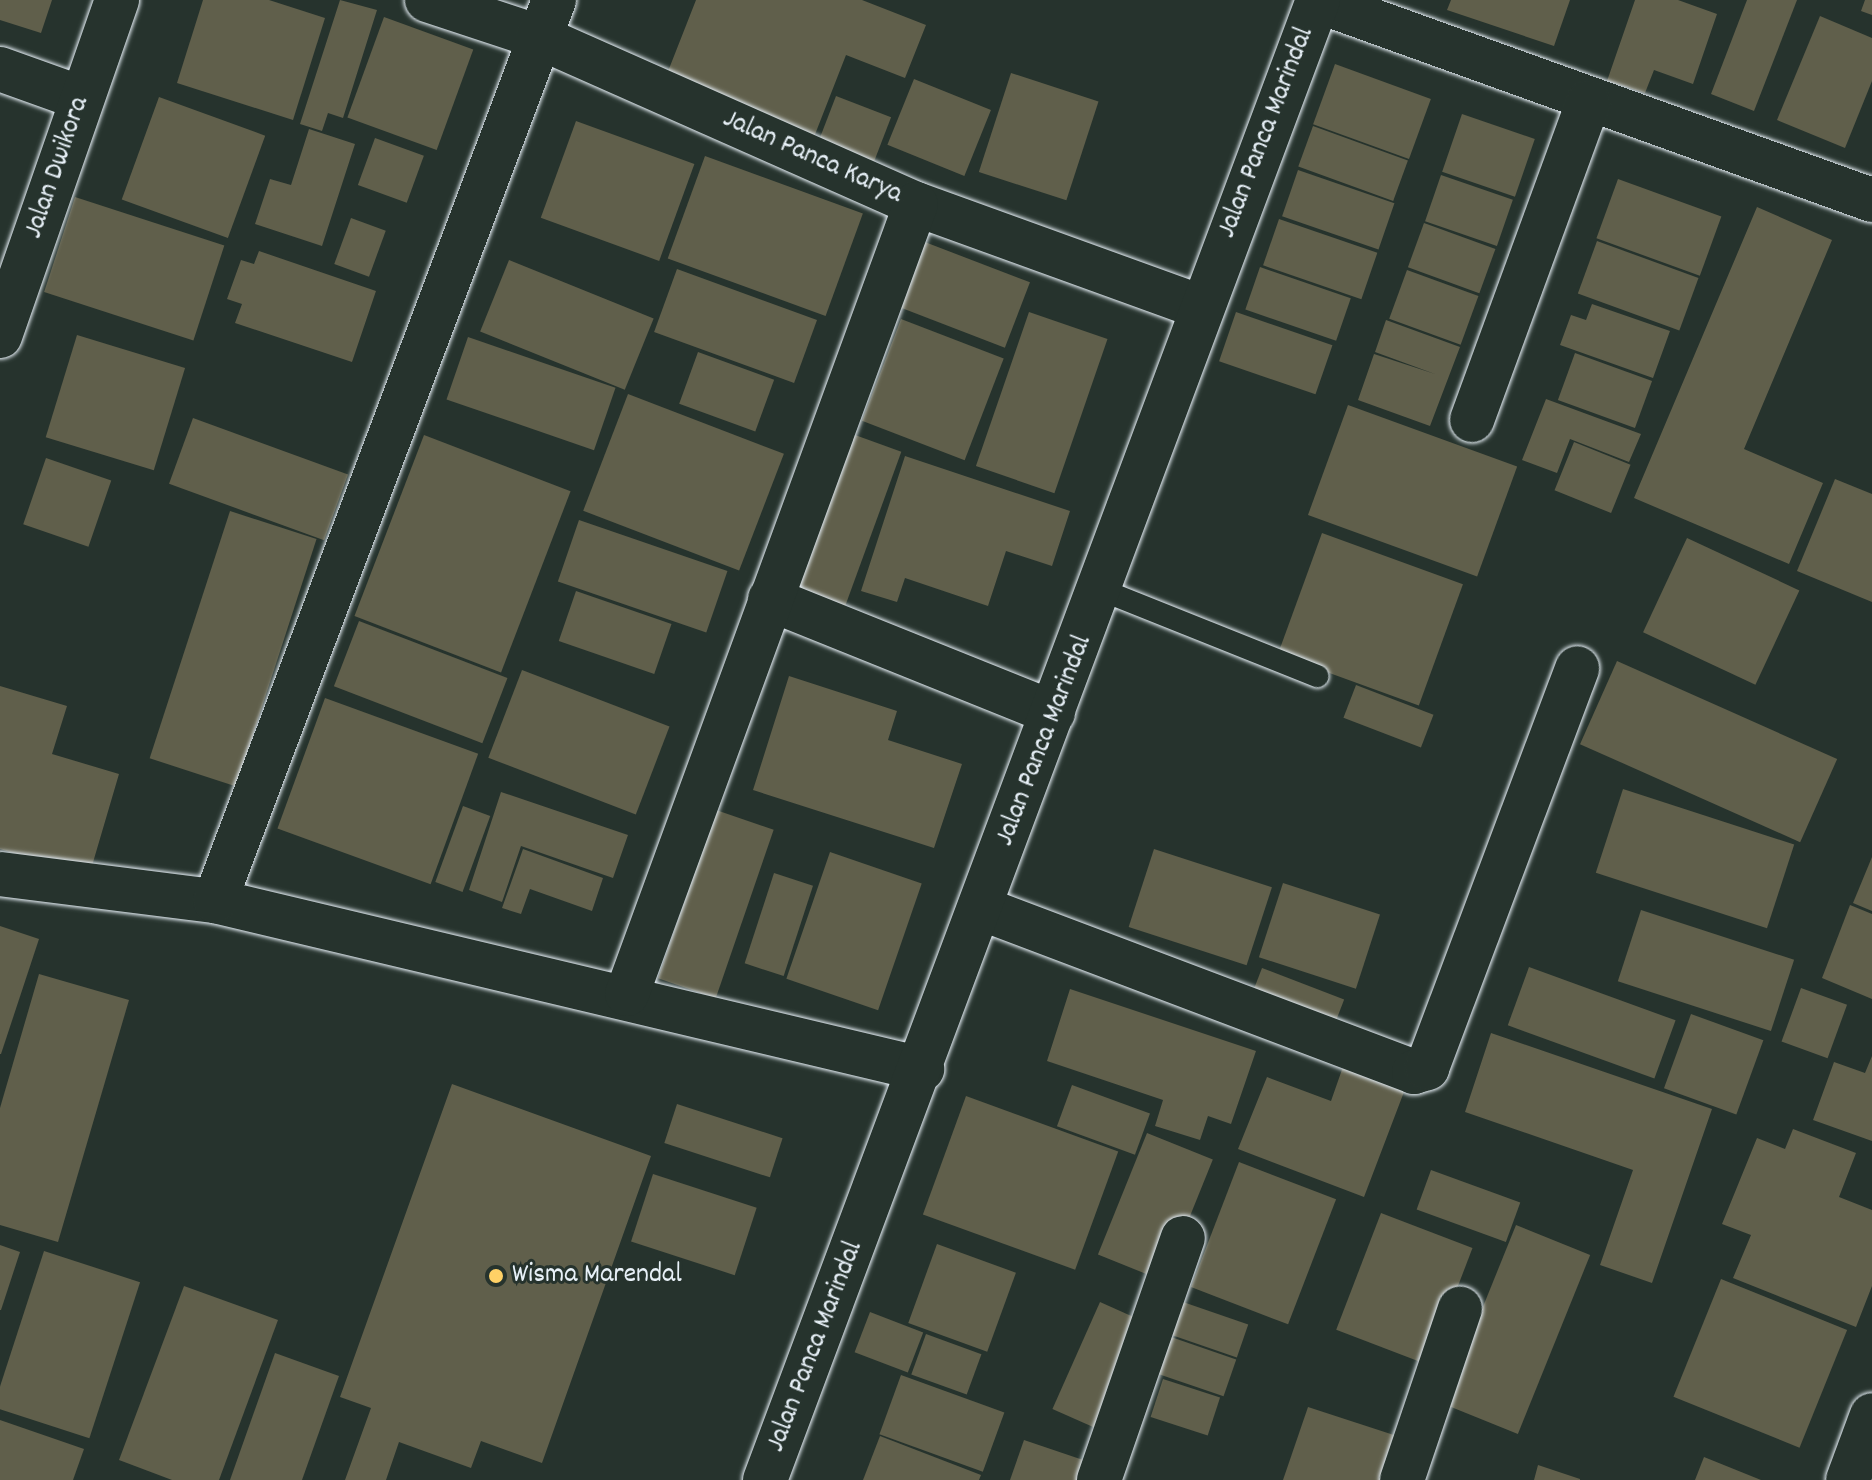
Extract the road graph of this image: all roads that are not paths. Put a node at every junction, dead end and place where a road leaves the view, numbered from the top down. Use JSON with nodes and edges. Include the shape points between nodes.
{"nodes":[{"id":1,"x":117,"y":0,"type":"edge"},
{"id":2,"x":427,"y":0,"type":"edge"},
{"id":3,"x":1318,"y":0,"type":"edge"},
{"id":4,"x":547,"y":18,"type":"edge"},
{"id":5,"x":0,"y":69,"type":"edge"},
{"id":6,"x":81,"y":98,"type":"junction"},
{"id":7,"x":1588,"y":103,"type":"junction"},
{"id":8,"x":1872,"y":200,"type":"edge"},
{"id":9,"x":916,"y":204,"type":"junction"},
{"id":10,"x":1200,"y":307,"type":"junction"},
{"id":11,"x":0,"y":336,"type":"edge"},
{"id":12,"x":1472,"y":420,"type":"dead end"},
{"id":13,"x":1102,"y":590,"type":"junction"},
{"id":14,"x":770,"y":599,"type":"junction"},
{"id":15,"x":1577,"y":668,"type":"dead end"},
{"id":16,"x":1317,"y":676,"type":"dead end"},
{"id":17,"x":1053,"y":713,"type":"junction"},
{"id":18,"x":0,"y":874,"type":"edge"},
{"id":19,"x":215,"y":901,"type":"junction"},
{"id":20,"x":983,"y":909,"type":"junction"},
{"id":21,"x":627,"y":994,"type":"junction"},
{"id":22,"x":922,"y":1069,"type":"junction"},
{"id":23,"x":1183,"y":1238,"type":"dead end"},
{"id":24,"x":1460,"y":1309,"type":"dead end"},
{"id":25,"x":1872,"y":1415,"type":"edge"},
{"id":26,"x":765,"y":1480,"type":"edge"},
{"id":27,"x":1099,"y":1480,"type":"edge"},
{"id":28,"x":1402,"y":1480,"type":"edge"},
{"id":29,"x":1848,"y":1480,"type":"edge"}],
"edges":[{"from":1,"to":6,"type":"street","name":"Jalan Dwikora"},
{"from":2,"to":4,"type":"street","name":"Jalan Panca Karya"},
{"from":3,"to":7,"type":"street"},
{"from":3,"to":10,"type":"street","name":"Jalan Panca Marindal"},
{"from":4,"to":9,"type":"street","name":"Jalan Panca Karya"},
{"from":4,"to":19,"type":"street"},
{"from":5,"to":6,"type":"street"},
{"from":6,"to":11,"type":"street","name":"Jalan Dwikora"},
{"from":7,"to":8,"type":"street"},
{"from":7,"to":12,"type":"street"},
{"from":9,"to":10,"type":"street","name":"Jalan Panca Karya"},
{"from":9,"to":14,"type":"street"},
{"from":10,"to":13,"type":"street","name":"Jalan Panca Marindal"},
{"from":13,"to":16,"type":"lane"},
{"from":13,"to":17,"type":"street","name":"Jalan Panca Marindal"},
{"from":14,"to":17,"type":"street"},
{"from":14,"to":21,"type":"street"},
{"from":15,"to":20,"type":"street","via":[[1427,1068],[1414,1072]]},
{"from":17,"to":20,"type":"street","name":"Jalan Panca Marindal"},
{"from":18,"to":19,"type":"street"},
{"from":19,"to":21,"type":"street"},
{"from":20,"to":22,"type":"street","name":"Jalan Panca Marindal"},
{"from":21,"to":22,"type":"street"},
{"from":22,"to":26,"type":"street","name":"Jalan Panca Marindal"},
{"from":23,"to":27,"type":"street"},
{"from":24,"to":28,"type":"street"},
{"from":25,"to":29,"type":"street"}]}
